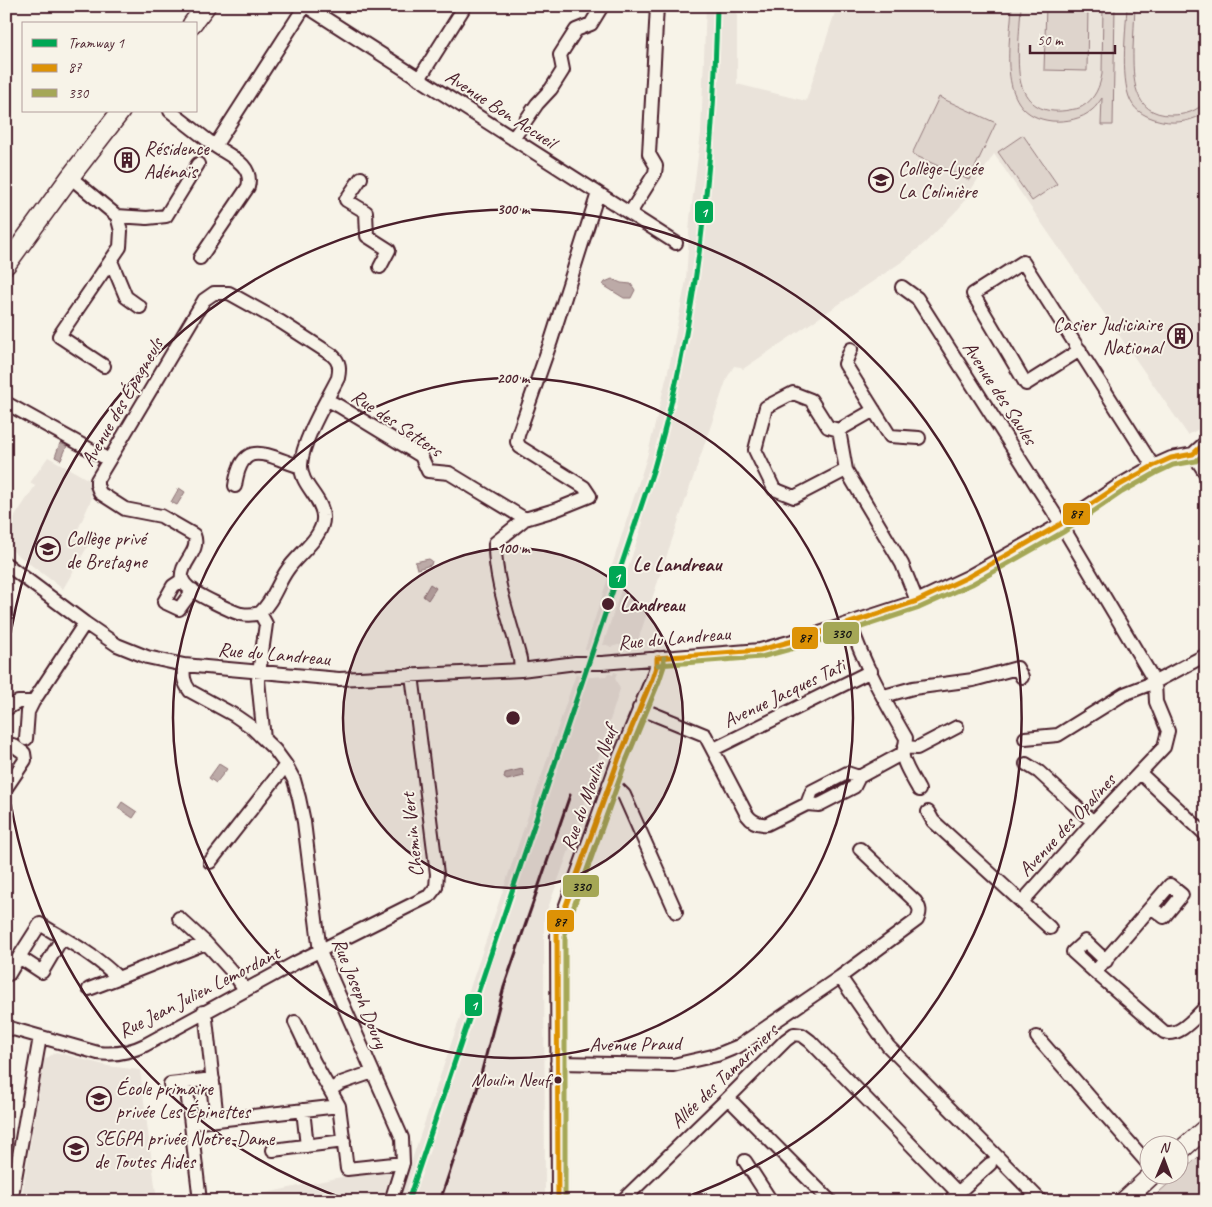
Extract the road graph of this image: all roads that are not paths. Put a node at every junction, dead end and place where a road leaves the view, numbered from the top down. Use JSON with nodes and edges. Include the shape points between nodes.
{"nodes":[{"id":1,"x":206,"y":6,"type":"edge"},
{"id":2,"x":306,"y":6,"type":"edge"},
{"id":3,"x":464,"y":6,"type":"edge"},
{"id":4,"x":602,"y":6,"type":"edge"},
{"id":5,"x":657,"y":6,"type":"edge"},
{"id":6,"x":194,"y":22,"type":"edge"},
{"id":7,"x":419,"y":79,"type":"junction"},
{"id":8,"x":120,"y":112,"type":"edge"},
{"id":9,"x":171,"y":112,"type":"edge"},
{"id":10,"x":513,"y":139,"type":"junction"},
{"id":11,"x":215,"y":146,"type":"junction"},
{"id":12,"x":198,"y":164,"type":"dead end"},
{"id":13,"x":70,"y":177,"type":"junction"},
{"id":14,"x":361,"y":178,"type":"dead end"},
{"id":15,"x":598,"y":193,"type":"junction"},
{"id":16,"x":630,"y":213,"type":"junction"},
{"id":17,"x":117,"y":216,"type":"junction"},
{"id":18,"x":676,"y":243,"type":"dead end"},
{"id":19,"x":200,"y":258,"type":"dead end"},
{"id":20,"x":111,"y":261,"type":"junction"},
{"id":21,"x":6,"y":264,"type":"edge"},
{"id":22,"x":380,"y":267,"type":"dead end"},
{"id":23,"x":902,"y":287,"type":"dead end"},
{"id":24,"x":140,"y":307,"type":"dead end"},
{"id":25,"x":851,"y":349,"type":"dead end"},
{"id":26,"x":1080,"y":350,"type":"junction"},
{"id":27,"x":104,"y":366,"type":"dead end"},
{"id":28,"x":327,"y":400,"type":"junction"},
{"id":29,"x":6,"y":403,"type":"edge"},
{"id":30,"x":874,"y":410,"type":"junction"},
{"id":31,"x":839,"y":430,"type":"junction"},
{"id":32,"x":919,"y":438,"type":"dead end"},
{"id":33,"x":1206,"y":442,"type":"edge"},
{"id":34,"x":1193,"y":454,"type":"junction"},
{"id":35,"x":109,"y":460,"type":"junction"},
{"id":36,"x":1153,"y":466,"type":"junction"},
{"id":37,"x":301,"y":467,"type":"junction"},
{"id":38,"x":846,"y":470,"type":"junction"},
{"id":39,"x":1206,"y":474,"type":"edge"},
{"id":40,"x":235,"y":486,"type":"dead end"},
{"id":41,"x":525,"y":519,"type":"junction"},
{"id":42,"x":1061,"y":524,"type":"junction"},
{"id":43,"x":6,"y":564,"type":"edge"},
{"id":44,"x":182,"y":580,"type":"junction"},
{"id":45,"x":193,"y":590,"type":"junction"},
{"id":46,"x":917,"y":601,"type":"junction"},
{"id":47,"x":260,"y":613,"type":"junction"},
{"id":48,"x":85,"y":623,"type":"junction"},
{"id":49,"x":850,"y":623,"type":"junction"},
{"id":50,"x":1206,"y":655,"type":"edge"},
{"id":51,"x":657,"y":658,"type":"junction"},
{"id":52,"x":184,"y":665,"type":"junction"},
{"id":53,"x":521,"y":670,"type":"junction"},
{"id":54,"x":871,"y":671,"type":"junction"},
{"id":55,"x":259,"y":672,"type":"junction"},
{"id":56,"x":412,"y":676,"type":"junction"},
{"id":57,"x":1022,"y":677,"type":"dead end"},
{"id":58,"x":1156,"y":682,"type":"junction"},
{"id":59,"x":884,"y":696,"type":"junction"},
{"id":60,"x":33,"y":702,"type":"junction"},
{"id":61,"x":6,"y":708,"type":"edge"},
{"id":62,"x":639,"y":708,"type":"junction"},
{"id":63,"x":957,"y":728,"type":"dead end"},
{"id":64,"x":1025,"y":738,"type":"dead end"},
{"id":65,"x":26,"y":739,"type":"dead end"},
{"id":66,"x":264,"y":739,"type":"junction"},
{"id":67,"x":13,"y":745,"type":"dead end"},
{"id":68,"x":714,"y":750,"type":"junction"},
{"id":69,"x":904,"y":750,"type":"junction"},
{"id":70,"x":1026,"y":764,"type":"dead end"},
{"id":71,"x":286,"y":765,"type":"junction"},
{"id":72,"x":1140,"y":773,"type":"junction"},
{"id":73,"x":609,"y":784,"type":"junction"},
{"id":74,"x":6,"y":788,"type":"edge"},
{"id":75,"x":919,"y":790,"type":"dead end"},
{"id":76,"x":928,"y":812,"type":"dead end"},
{"id":77,"x":1093,"y":822,"type":"junction"},
{"id":78,"x":1206,"y":835,"type":"edge"},
{"id":79,"x":860,"y":849,"type":"dead end"},
{"id":80,"x":210,"y":862,"type":"dead end"},
{"id":81,"x":1022,"y":902,"type":"junction"},
{"id":82,"x":1151,"y":907,"type":"dead end"},
{"id":83,"x":676,"y":912,"type":"dead end"},
{"id":84,"x":179,"y":918,"type":"dead end"},
{"id":85,"x":1050,"y":928,"type":"dead end"},
{"id":86,"x":62,"y":938,"type":"junction"},
{"id":87,"x":206,"y":943,"type":"junction"},
{"id":88,"x":320,"y":952,"type":"junction"},
{"id":89,"x":19,"y":957,"type":"junction"},
{"id":90,"x":1106,"y":960,"type":"junction"},
{"id":91,"x":1095,"y":972,"type":"junction"},
{"id":92,"x":9,"y":974,"type":"dead end"},
{"id":93,"x":840,"y":977,"type":"junction"},
{"id":94,"x":118,"y":978,"type":"junction"},
{"id":95,"x":88,"y":989,"type":"dead end"},
{"id":96,"x":245,"y":990,"type":"junction"},
{"id":97,"x":1206,"y":1007,"type":"edge"},
{"id":98,"x":203,"y":1012,"type":"junction"},
{"id":99,"x":295,"y":1022,"type":"dead end"},
{"id":100,"x":6,"y":1027,"type":"edge"},
{"id":101,"x":40,"y":1037,"type":"junction"},
{"id":102,"x":1037,"y":1038,"type":"dead end"},
{"id":103,"x":557,"y":1063,"type":"junction"},
{"id":104,"x":373,"y":1072,"type":"junction"},
{"id":105,"x":213,"y":1079,"type":"junction"},
{"id":106,"x":186,"y":1082,"type":"junction"},
{"id":107,"x":170,"y":1084,"type":"dead end"},
{"id":108,"x":330,"y":1090,"type":"junction"},
{"id":109,"x":728,"y":1098,"type":"junction"},
{"id":110,"x":339,"y":1106,"type":"junction"},
{"id":111,"x":304,"y":1110,"type":"junction"},
{"id":112,"x":217,"y":1120,"type":"junction"},
{"id":113,"x":191,"y":1123,"type":"junction"},
{"id":114,"x":1206,"y":1128,"type":"edge"},
{"id":115,"x":344,"y":1142,"type":"junction"},
{"id":116,"x":1190,"y":1142,"type":"edge"},
{"id":117,"x":307,"y":1146,"type":"junction"},
{"id":118,"x":273,"y":1150,"type":"dead end"},
{"id":119,"x":1140,"y":1155,"type":"edge"},
{"id":120,"x":745,"y":1161,"type":"dead end"},
{"id":121,"x":403,"y":1163,"type":"junction"},
{"id":122,"x":990,"y":1164,"type":"dead end"},
{"id":123,"x":1142,"y":1184,"type":"edge"},
{"id":124,"x":953,"y":1197,"type":"edge"},
{"id":125,"x":11,"y":1201,"type":"edge"},
{"id":126,"x":200,"y":1201,"type":"edge"},
{"id":127,"x":390,"y":1201,"type":"edge"},
{"id":128,"x":558,"y":1201,"type":"edge"},
{"id":129,"x":622,"y":1201,"type":"edge"},
{"id":130,"x":771,"y":1201,"type":"edge"},
{"id":131,"x":830,"y":1201,"type":"edge"},
{"id":132,"x":1041,"y":1201,"type":"edge"},
{"id":133,"x":1124,"y":1201,"type":"edge"}],
"edges":[{"from":1,"to":6,"type":"street"},
{"from":2,"to":7,"type":"street","name":"Avenue Bon Accueil"},
{"from":2,"to":11,"type":"street"},
{"from":3,"to":7,"type":"street"},
{"from":4,"to":10,"type":"street","via":[[591,24],[576,30],[560,55],[563,70]]},
{"from":5,"to":16,"type":"street","via":[[649,154],[656,166],[655,173]]},
{"from":7,"to":10,"type":"street","name":"Avenue Bon Accueil"},
{"from":8,"to":13,"type":"street"},
{"from":9,"to":11,"type":"street"},
{"from":10,"to":15,"type":"street","name":"Avenue Bon Accueil"},
{"from":11,"to":19,"type":"street","via":[[245,166],[250,180]]},
{"from":12,"to":17,"type":"street","via":[[166,216]]},
{"from":13,"to":17,"type":"street"},
{"from":13,"to":21,"type":"street"},
{"from":14,"to":22,"type":"street","via":[[346,200],[366,212],[367,236],[389,250]]},
{"from":15,"to":16,"type":"street","name":"Avenue Bon Accueil"},
{"from":15,"to":41,"type":"street","via":[[517,442],[584,487],[590,496]]},
{"from":16,"to":18,"type":"street","name":"Avenue Bon Accueil"},
{"from":17,"to":20,"type":"street","via":[[121,231],[120,247]]},
{"from":20,"to":24,"type":"street","via":[[126,297]]},
{"from":20,"to":27,"type":"street","via":[[59,336]]},
{"from":23,"to":42,"type":"street","name":"Avenue des Saules","via":[[917,298]]},
{"from":25,"to":30,"type":"street","via":[[844,364]]},
{"from":26,"to":26,"type":"street","via":[[1023,262],[973,294],[1026,384]]},
{"from":26,"to":36,"type":"street"},
{"from":28,"to":35,"type":"street","name":"Avenue des Épagneuls","via":[[338,378],[338,363],[332,355],[229,293],[219,292],[204,300]]},
{"from":28,"to":37,"type":"street","via":[[303,450]]},
{"from":28,"to":41,"type":"street","name":"Rue des Setters","via":[[421,456],[428,471],[449,473]]},
{"from":29,"to":35,"type":"street"},
{"from":30,"to":31,"type":"street"},
{"from":30,"to":32,"type":"street","via":[[890,436]]},
{"from":31,"to":38,"type":"street"},
{"from":31,"to":38,"type":"street","via":[[828,428],[810,400],[793,393],[766,407],[755,450],[774,489],[794,497]]},
{"from":33,"to":34,"type":"street"},
{"from":34,"to":36,"type":"street","name":"Rue du Landreau"},
{"from":34,"to":39,"type":"street"},
{"from":35,"to":44,"type":"street","name":"Avenue des Épagneuls","via":[[97,480],[100,493],[125,509],[161,516],[194,535],[195,545]]},
{"from":36,"to":42,"type":"street","name":"Rue du Landreau"},
{"from":37,"to":40,"type":"street","via":[[252,453],[237,472]]},
{"from":37,"to":47,"type":"street","via":[[305,482],[323,515],[322,525],[288,569],[270,604]]},
{"from":38,"to":46,"type":"street","via":[[902,564]]},
{"from":41,"to":53,"type":"street","via":[[495,544],[499,580]]},
{"from":42,"to":46,"type":"street","name":"Rue du Landreau","via":[[968,577]]},
{"from":42,"to":58,"type":"street","name":"Avenue des Saules"},
{"from":43,"to":48,"type":"street","name":"Rue du Landreau"},
{"from":44,"to":45,"type":"street"},
{"from":44,"to":45,"type":"street","name":"Avenue des Épagneuls","via":[[173,586],[164,602],[179,610]]},
{"from":45,"to":47,"type":"street","via":[[239,614]]},
{"from":46,"to":49,"type":"street","name":"Rue du Landreau"},
{"from":47,"to":55,"type":"street","via":[[266,624]]},
{"from":48,"to":52,"type":"street","name":"Rue du Landreau","via":[[131,651]]},
{"from":48,"to":60,"type":"street"},
{"from":49,"to":51,"type":"street","name":"Rue du Landreau","via":[[760,650]]},
{"from":49,"to":54,"type":"street"},
{"from":50,"to":58,"type":"street"},
{"from":51,"to":53,"type":"street","name":"Rue du Landreau"},
{"from":51,"to":62,"type":"street","name":"Rue du Moulin Neuf"},
{"from":52,"to":55,"type":"street","name":"Rue du Landreau"},
{"from":52,"to":66,"type":"street","name":"Rue Joseph Doury","via":[[183,678],[190,691],[234,715]]},
{"from":53,"to":56,"type":"street","name":"Rue du Landreau"},
{"from":54,"to":59,"type":"street"},
{"from":54,"to":68,"type":"street","name":"Avenue Jacques Tati"},
{"from":55,"to":56,"type":"street","name":"Rue du Landreau","via":[[339,678]]},
{"from":55,"to":66,"type":"street"},
{"from":56,"to":88,"type":"street","name":"Chemin Vert","via":[[436,886],[429,896]]},
{"from":57,"to":59,"type":"street","via":[[1017,668],[973,680],[913,688]]},
{"from":58,"to":64,"type":"street","via":[[1124,694],[1058,734]]},
{"from":58,"to":72,"type":"street","name":"Avenue des Opalines","via":[[1156,702],[1168,731],[1164,747]]},
{"from":59,"to":69,"type":"street","via":[[906,738]]},
{"from":60,"to":61,"type":"street","via":[[18,702]]},
{"from":60,"to":65,"type":"street","via":[[28,712]]},
{"from":62,"to":68,"type":"street","via":[[700,731]]},
{"from":62,"to":73,"type":"street","name":"Rue du Moulin Neuf"},
{"from":63,"to":69,"type":"street","via":[[917,748]]},
{"from":66,"to":71,"type":"street","name":"Rue Joseph Doury"},
{"from":67,"to":74,"type":"street","via":[[24,753],[25,760]]},
{"from":68,"to":69,"type":"street","via":[[747,815],[753,822],[762,824],[807,804],[812,791],[846,773],[859,777]]},
{"from":69,"to":75,"type":"street","via":[[904,761]]},
{"from":70,"to":77,"type":"street"},
{"from":71,"to":80,"type":"street"},
{"from":71,"to":88,"type":"street","name":"Rue Joseph Doury","via":[[301,806]]},
{"from":72,"to":77,"type":"street","name":"Avenue des Opalines"},
{"from":72,"to":78,"type":"street","name":"Avenue des Opalines"},
{"from":73,"to":83,"type":"street","via":[[624,795]]},
{"from":73,"to":103,"type":"street","name":"Rue du Moulin Neuf","via":[[557,930]]},
{"from":76,"to":81,"type":"street","via":[[932,821]]},
{"from":77,"to":81,"type":"street","name":"Avenue des Opalines"},
{"from":79,"to":93,"type":"street","name":"Avenue Praud","via":[[914,901],[920,913],[917,920]]},
{"from":81,"to":85,"type":"street"},
{"from":82,"to":90,"type":"street"},
{"from":84,"to":87,"type":"street"},
{"from":86,"to":89,"type":"street","via":[[40,924]]},
{"from":86,"to":89,"type":"street","via":[[42,972]]},
{"from":86,"to":94,"type":"street","via":[[105,964]]},
{"from":87,"to":94,"type":"street"},
{"from":87,"to":96,"type":"street","via":[[236,975]]},
{"from":88,"to":96,"type":"street","name":"Rue Jean Julien Lemordant"},
{"from":88,"to":104,"type":"street","name":"Rue Joseph Doury"},
{"from":89,"to":92,"type":"street"},
{"from":90,"to":91,"type":"street"},
{"from":90,"to":91,"type":"street","via":[[1085,940],[1074,952]]},
{"from":91,"to":97,"type":"street","via":[[1170,1034],[1178,1032]]},
{"from":93,"to":103,"type":"street","name":"Avenue Praud","via":[[739,1046],[717,1056],[673,1065]]},
{"from":93,"to":132,"type":"street","via":[[888,1046]]},
{"from":94,"to":95,"type":"street"},
{"from":96,"to":98,"type":"street","name":"Rue Jean Julien Lemordant"},
{"from":98,"to":101,"type":"street","name":"Rue Jean Julien Lemordant","via":[[126,1053],[98,1053]]},
{"from":98,"to":105,"type":"street"},
{"from":99,"to":108,"type":"street"},
{"from":100,"to":101,"type":"street","name":"Rue Jean Julien Lemordant"},
{"from":101,"to":125,"type":"street"},
{"from":102,"to":119,"type":"street"},
{"from":103,"to":128,"type":"street","name":"Rue du Moulin Neuf"},
{"from":104,"to":108,"type":"street"},
{"from":104,"to":121,"type":"street","name":"Rue Joseph Doury","via":[[400,1130]]},
{"from":105,"to":106,"type":"street"},
{"from":105,"to":112,"type":"street"},
{"from":106,"to":107,"type":"street"},
{"from":106,"to":113,"type":"street"},
{"from":108,"to":110,"type":"street"},
{"from":109,"to":124,"type":"street","name":"Allée des Tamariniers","via":[[786,1040],[794,1034],[802,1035]]},
{"from":109,"to":129,"type":"street","name":"Allée des Tamariniers"},
{"from":109,"to":131,"type":"street"},
{"from":110,"to":111,"type":"street"},
{"from":110,"to":115,"type":"street"},
{"from":111,"to":112,"type":"street"},
{"from":111,"to":117,"type":"street"},
{"from":112,"to":113,"type":"street"},
{"from":113,"to":126,"type":"street"},
{"from":114,"to":116,"type":"street"},
{"from":115,"to":117,"type":"street"},
{"from":115,"to":121,"type":"street","via":[[347,1169]]},
{"from":117,"to":118,"type":"street"},
{"from":120,"to":130,"type":"street"},
{"from":121,"to":127,"type":"street","name":"Rue Joseph Doury"},
{"from":122,"to":124,"type":"street"},
{"from":123,"to":133,"type":"street"}]}
